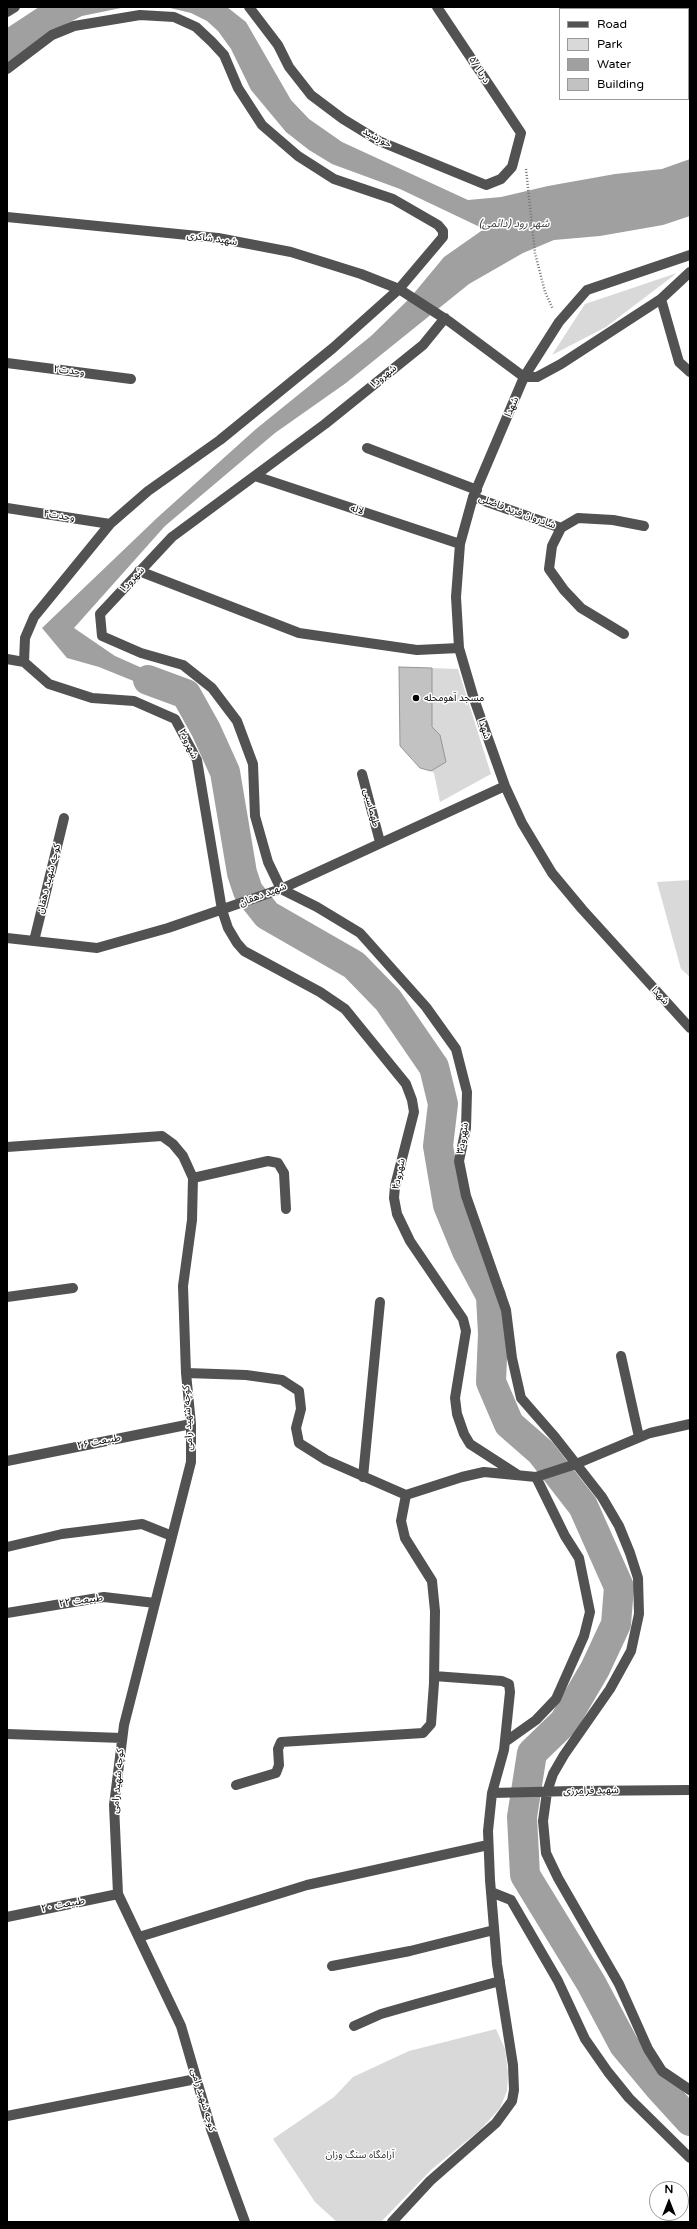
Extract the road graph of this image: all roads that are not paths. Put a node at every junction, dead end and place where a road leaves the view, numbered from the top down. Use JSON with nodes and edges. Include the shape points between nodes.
{"nodes":[{"id":1,"x":15,"y":7,"type":"edge"},
{"id":2,"x":249,"y":7,"type":"edge"},
{"id":3,"x":437,"y":7,"type":"edge"},
{"id":4,"x":7,"y":12,"type":"edge"},
{"id":5,"x":7,"y":69,"type":"edge"},
{"id":6,"x":521,"y":133,"type":"joint"},
{"id":7,"x":7,"y":217,"type":"edge"},
{"id":8,"x":690,"y":255,"type":"edge"},
{"id":9,"x":690,"y":272,"type":"edge"},
{"id":10,"x":399,"y":289,"type":"junction"},
{"id":11,"x":661,"y":299,"type":"junction"},
{"id":12,"x":448,"y":320,"type":"junction"},
{"id":13,"x":7,"y":363,"type":"edge"},
{"id":14,"x":690,"y":372,"type":"edge"},
{"id":15,"x":524,"y":377,"type":"junction"},
{"id":16,"x":131,"y":379,"type":"dead end"},
{"id":17,"x":367,"y":448,"type":"dead end"},
{"id":18,"x":255,"y":476,"type":"junction"},
{"id":19,"x":475,"y":493,"type":"junction"},
{"id":20,"x":7,"y":508,"type":"edge"},
{"id":21,"x":110,"y":524,"type":"junction"},
{"id":22,"x":644,"y":526,"type":"dead end"},
{"id":23,"x":561,"y":528,"type":"junction"},
{"id":24,"x":460,"y":544,"type":"junction"},
{"id":25,"x":139,"y":571,"type":"junction"},
{"id":26,"x":624,"y":634,"type":"dead end"},
{"id":27,"x":459,"y":648,"type":"junction"},
{"id":28,"x":7,"y":659,"type":"edge"},
{"id":29,"x":24,"y":662,"type":"junction"},
{"id":30,"x":362,"y":774,"type":"dead end"},
{"id":31,"x":504,"y":786,"type":"junction"},
{"id":32,"x":64,"y":818,"type":"dead end"},
{"id":33,"x":380,"y":842,"type":"junction"},
{"id":34,"x":281,"y":889,"type":"junction"},
{"id":35,"x":222,"y":910,"type":"junction"},
{"id":36,"x":7,"y":938,"type":"edge"},
{"id":37,"x":34,"y":941,"type":"junction"},
{"id":38,"x":690,"y":1028,"type":"edge"},
{"id":39,"x":7,"y":1147,"type":"edge"},
{"id":40,"x":193,"y":1178,"type":"junction"},
{"id":41,"x":286,"y":1210,"type":"dead end"},
{"id":42,"x":73,"y":1288,"type":"dead end"},
{"id":43,"x":7,"y":1297,"type":"edge"},
{"id":44,"x":380,"y":1302,"type":"dead end"},
{"id":45,"x":621,"y":1356,"type":"dead end"},
{"id":46,"x":186,"y":1373,"type":"junction"},
{"id":47,"x":191,"y":1424,"type":"junction"},
{"id":48,"x":690,"y":1424,"type":"edge"},
{"id":49,"x":639,"y":1437,"type":"junction"},
{"id":50,"x":7,"y":1461,"type":"edge"},
{"id":51,"x":576,"y":1464,"type":"junction"},
{"id":52,"x":518,"y":1475,"type":"junction"},
{"id":53,"x":363,"y":1477,"type":"junction"},
{"id":54,"x":536,"y":1477,"type":"junction"},
{"id":55,"x":406,"y":1495,"type":"junction"},
{"id":56,"x":172,"y":1536,"type":"junction"},
{"id":57,"x":7,"y":1547,"type":"edge"},
{"id":58,"x":155,"y":1603,"type":"junction"},
{"id":59,"x":7,"y":1613,"type":"edge"},
{"id":60,"x":434,"y":1676,"type":"junction"},
{"id":61,"x":7,"y":1734,"type":"edge"},
{"id":62,"x":122,"y":1738,"type":"junction"},
{"id":63,"x":505,"y":1742,"type":"junction"},
{"id":64,"x":236,"y":1786,"type":"dead end"},
{"id":65,"x":690,"y":1790,"type":"edge"},
{"id":66,"x":548,"y":1792,"type":"junction"},
{"id":67,"x":492,"y":1793,"type":"junction"},
{"id":68,"x":488,"y":1845,"type":"junction"},
{"id":69,"x":491,"y":1892,"type":"junction"},
{"id":70,"x":118,"y":1894,"type":"junction"},
{"id":71,"x":7,"y":1917,"type":"edge"},
{"id":72,"x":494,"y":1930,"type":"junction"},
{"id":73,"x":139,"y":1937,"type":"junction"},
{"id":74,"x":332,"y":1966,"type":"dead end"},
{"id":75,"x":500,"y":1980,"type":"junction"},
{"id":76,"x":354,"y":2026,"type":"dead end"},
{"id":77,"x":196,"y":2079,"type":"junction"},
{"id":78,"x":690,"y":2090,"type":"edge"},
{"id":79,"x":7,"y":2116,"type":"edge"},
{"id":80,"x":690,"y":2158,"type":"edge"},
{"id":81,"x":245,"y":2222,"type":"edge"},
{"id":82,"x":392,"y":2222,"type":"edge"}],
"edges":[{"from":1,"to":4,"type":"street"},
{"from":2,"to":6,"type":"street","name":"خورشید","via":[[311,95],[343,120],[379,141],[486,185],[501,179],[512,167]]},
{"from":3,"to":6,"type":"street","name":"دریا۵/۱"},
{"from":5,"to":10,"type":"street","via":[[52,34],[74,26],[140,15],[174,17],[196,27],[224,55],[238,88],[262,125],[298,156],[334,179],[393,199],[438,225],[443,231],[440,243]]},
{"from":7,"to":10,"type":"street","name":"شهید شاکری","via":[[218,238],[291,252]]},
{"from":8,"to":15,"type":"street","name":"شهدا","via":[[587,290],[559,322]]},
{"from":9,"to":11,"type":"street"},
{"from":10,"to":12,"type":"street","name":"شهید شاکری"},
{"from":10,"to":21,"type":"street","via":[[321,358],[220,440],[148,491]]},
{"from":11,"to":14,"type":"street","via":[[679,362]]},
{"from":11,"to":15,"type":"street","via":[[561,364],[537,377]]},
{"from":12,"to":15,"type":"street","name":"شهید شاکری"},
{"from":12,"to":18,"type":"street","name":"شهرود۱","via":[[422,345],[325,424]]},
{"from":13,"to":16,"type":"street","name":"وحدت۲"},
{"from":15,"to":19,"type":"street","name":"شهدا"},
{"from":17,"to":19,"type":"street","name":"شادروان فرید فاضلی"},
{"from":18,"to":24,"type":"street","name":"لاله"},
{"from":18,"to":25,"type":"street","name":"شهرود۱","via":[[172,537]]},
{"from":19,"to":23,"type":"street","name":"شادروان فرید فاضلی"},
{"from":19,"to":24,"type":"street","name":"شهدا"},
{"from":20,"to":21,"type":"street","name":"وحدت۴"},
{"from":21,"to":29,"type":"street","via":[[34,617],[25,638]]},
{"from":22,"to":23,"type":"street","name":"شادروان فرید فاضلی","via":[[613,520],[578,518]]},
{"from":23,"to":26,"type":"street","name":"شادروان فرید فاضلی","via":[[552,546],[549,569],[581,608]]},
{"from":24,"to":27,"type":"street","name":"شهدا","via":[[456,596]]},
{"from":25,"to":27,"type":"street","via":[[299,634],[417,650]]},
{"from":25,"to":34,"type":"street","name":"شهرود۱","via":[[100,614],[102,636],[141,653],[183,665],[212,688],[237,721],[253,764],[255,816],[268,862]]},
{"from":27,"to":31,"type":"street","name":"شهدا"},
{"from":28,"to":29,"type":"street"},
{"from":29,"to":35,"type":"street","name":"شهرود۲","via":[[49,684],[92,698],[134,701],[175,719],[197,760]]},
{"from":30,"to":33,"type":"street","name":"طهماسبی"},
{"from":31,"to":33,"type":"street","name":"شهید دهقان"},
{"from":31,"to":38,"type":"street","name":"شهدا","via":[[522,823],[552,873]]},
{"from":32,"to":37,"type":"street","name":"کوچه شهید دهقان"},
{"from":33,"to":34,"type":"street","name":"شهید دهقان"},
{"from":34,"to":35,"type":"street","name":"شهید دهقان"},
{"from":34,"to":51,"type":"street","name":"شهرود۳","via":[[360,933],[426,1007],[456,1049],[467,1092],[466,1128],[459,1161],[466,1196],[506,1310],[512,1358],[521,1398]]},
{"from":35,"to":37,"type":"street","name":"شهید دهقان","via":[[97,948]]},
{"from":35,"to":52,"type":"street","name":"شهرود۴","via":[[228,928],[244,951],[320,992],[345,1009],[406,1084],[414,1112],[395,1186],[397,1214],[410,1241],[463,1319],[466,1331],[455,1398],[464,1434],[470,1444]]},
{"from":36,"to":37,"type":"street","name":"شهید دهقان"},
{"from":39,"to":40,"type":"street","via":[[162,1136],[183,1156]]},
{"from":40,"to":41,"type":"street","via":[[268,1161],[278,1163],[284,1173]]},
{"from":40,"to":46,"type":"street","name":"کوچه شهید رامی","via":[[192,1220],[183,1286]]},
{"from":42,"to":43,"type":"street"},
{"from":44,"to":53,"type":"street"},
{"from":45,"to":49,"type":"street"},
{"from":46,"to":47,"type":"street","name":"کوچه شهید رامی"},
{"from":46,"to":53,"type":"street","via":[[246,1375],[282,1380],[299,1391],[301,1409],[296,1428],[299,1443],[326,1460]]},
{"from":47,"to":50,"type":"street","name":"طبیعت ۲۶"},
{"from":47,"to":56,"type":"street","name":"کوچه شهید رامی","via":[[190,1462]]},
{"from":48,"to":49,"type":"street"},
{"from":49,"to":51,"type":"street"},
{"from":51,"to":54,"type":"street"},
{"from":51,"to":66,"type":"street","name":"شهرود۳","via":[[602,1497],[630,1552],[638,1578],[639,1614],[631,1651],[610,1689],[564,1755],[553,1774]]},
{"from":52,"to":54,"type":"street"},
{"from":52,"to":55,"type":"street","via":[[484,1472]]},
{"from":53,"to":55,"type":"street"},
{"from":54,"to":63,"type":"street","via":[[565,1536],[579,1558],[590,1612],[584,1636],[556,1699],[536,1720]]},
{"from":55,"to":60,"type":"street","via":[[401,1521],[405,1538],[432,1581],[435,1611]]},
{"from":56,"to":57,"type":"street","via":[[142,1524],[62,1534]]},
{"from":56,"to":58,"type":"street","name":"کوچه شهید رامی"},
{"from":58,"to":59,"type":"street","name":"طبیعت ۲۲","via":[[104,1597]]},
{"from":58,"to":62,"type":"street","name":"کوچه شهید رامی"},
{"from":60,"to":63,"type":"street","via":[[502,1681],[509,1684]]},
{"from":60,"to":64,"type":"street","via":[[431,1724],[423,1733],[281,1742],[276,1773]]},
{"from":61,"to":62,"type":"street"},
{"from":62,"to":70,"type":"street","name":"کوچه شهید رامی","via":[[114,1805]]},
{"from":63,"to":67,"type":"street"},
{"from":65,"to":66,"type":"street","name":"شهید فرامرزی"},
{"from":66,"to":67,"type":"street","name":"شهید فرامرزی"},
{"from":66,"to":78,"type":"street","name":"شهرود۳","via":[[543,1821],[546,1853],[615,1978],[648,2049],[662,2071]]},
{"from":67,"to":68,"type":"street"},
{"from":68,"to":69,"type":"street"},
{"from":68,"to":73,"type":"street","via":[[307,1885]]},
{"from":69,"to":72,"type":"street"},
{"from":69,"to":80,"type":"street","via":[[511,1900],[558,1981],[585,2039],[608,2072],[629,2098]]},
{"from":70,"to":71,"type":"street","name":"طبیعت ۲۰"},
{"from":70,"to":73,"type":"street","name":"کوچه شهید رامی"},
{"from":72,"to":74,"type":"street"},
{"from":72,"to":75,"type":"street"},
{"from":73,"to":77,"type":"street","name":"کوچه شهید رامی","via":[[181,2026]]},
{"from":75,"to":76,"type":"street","via":[[380,2014]]},
{"from":75,"to":82,"type":"street","via":[[513,2065],[512,2101],[496,2124],[430,2182]]},
{"from":77,"to":79,"type":"street"},
{"from":77,"to":81,"type":"street","name":"کوچه شهید رامی","via":[[211,2129]]}]}
